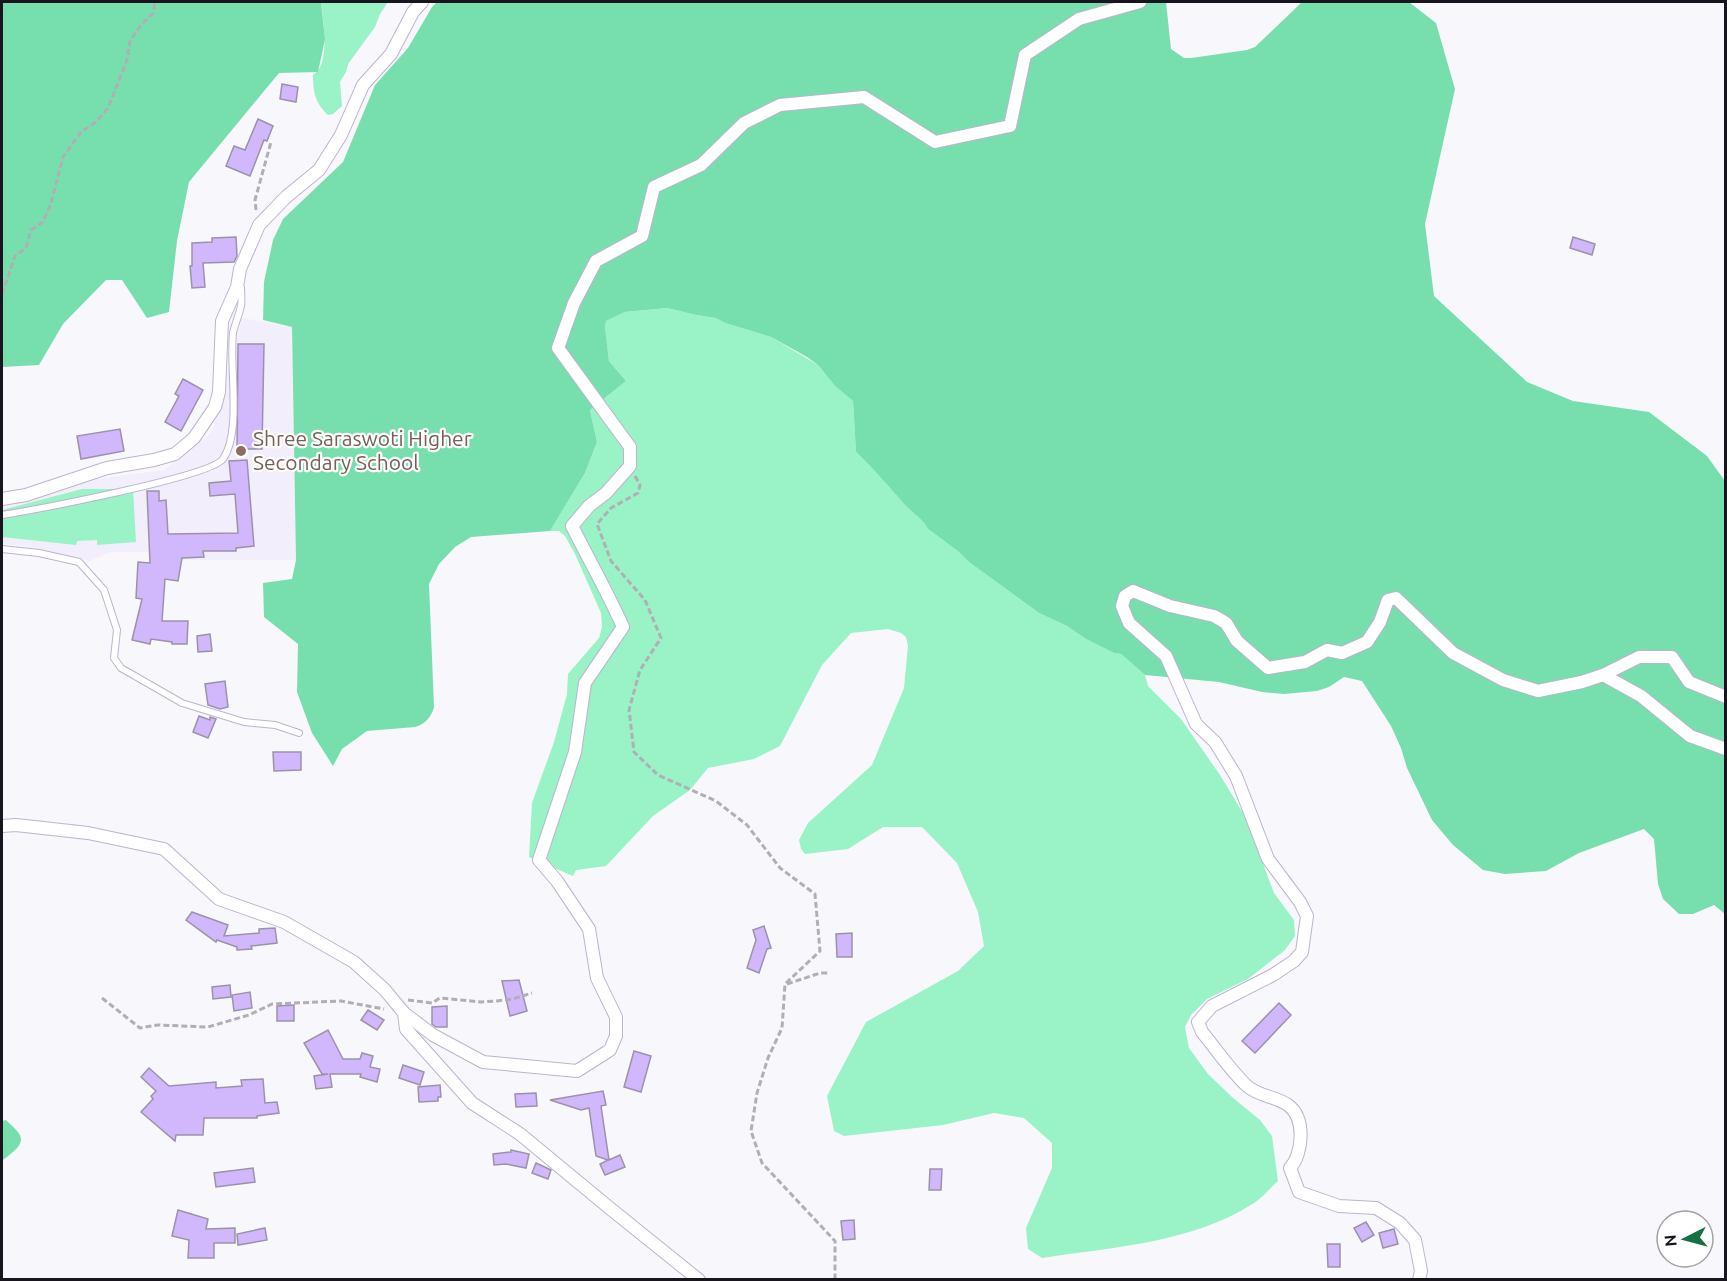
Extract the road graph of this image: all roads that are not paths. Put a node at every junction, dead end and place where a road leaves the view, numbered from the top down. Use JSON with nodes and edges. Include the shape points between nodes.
{"nodes":[{"id":1,"x":422,"y":2,"type":"edge"},
{"id":2,"x":1140,"y":2,"type":"edge"},
{"id":3,"x":240,"y":269,"type":"junction"},
{"id":4,"x":2,"y":499,"type":"edge"},
{"id":5,"x":2,"y":515,"type":"edge"},
{"id":6,"x":2,"y":549,"type":"edge"},
{"id":7,"x":1603,"y":675,"type":"junction"},
{"id":8,"x":1725,"y":697,"type":"edge"},
{"id":9,"x":299,"y":733,"type":"dead end"},
{"id":10,"x":1725,"y":749,"type":"edge"},
{"id":11,"x":2,"y":826,"type":"edge"},
{"id":12,"x":404,"y":1013,"type":"junction"},
{"id":13,"x":699,"y":1280,"type":"edge"},
{"id":14,"x":1419,"y":1280,"type":"edge"}],
"edges":[{"from":1,"to":3,"type":"street","via":[[390,54],[363,85],[341,135],[319,170],[259,225]]},
{"from":2,"to":12,"type":"street","via":[[1079,19],[1025,55],[1010,126],[935,142],[864,98],[780,105],[744,123],[701,165],[654,187],[642,236],[596,261],[574,303],[558,348],[630,447],[630,466],[572,526],[623,627],[585,683],[575,752],[539,860],[589,930],[597,978],[616,1017],[616,1036],[610,1050],[577,1071],[483,1062]]},
{"from":3,"to":4,"type":"street","via":[[237,287],[222,321],[217,400],[194,438],[175,454],[107,468]]},
{"from":3,"to":5,"type":"lane","via":[[241,305],[233,332],[232,430],[230,446],[221,462],[102,496]]},
{"from":6,"to":9,"type":"lane","via":[[79,561],[104,590],[117,630],[114,658],[121,668],[182,703],[244,722],[275,725]]},
{"from":7,"to":8,"type":"street","via":[[1639,657],[1672,657],[1689,682]]},
{"from":7,"to":10,"type":"street","via":[[1641,696],[1690,736]]},
{"from":7,"to":14,"type":"street","via":[[1538,691],[1503,680],[1453,653],[1396,598],[1388,600],[1367,642],[1342,653],[1327,650],[1305,662],[1268,668],[1237,640],[1226,623],[1214,616],[1170,606],[1132,591],[1125,596],[1122,606],[1129,623],[1166,656],[1196,724],[1215,742],[1236,776],[1268,858],[1307,916],[1298,957],[1273,975],[1212,1006],[1198,1022],[1202,1032],[1247,1086],[1291,1107],[1300,1125],[1298,1160],[1290,1168],[1299,1192],[1339,1206],[1376,1208],[1400,1223],[1415,1240]]},
{"from":11,"to":12,"type":"street","via":[[88,833],[164,849],[219,899],[284,922],[354,962]]},
{"from":12,"to":13,"type":"street","via":[[406,1029],[472,1103],[520,1134]]}]}
